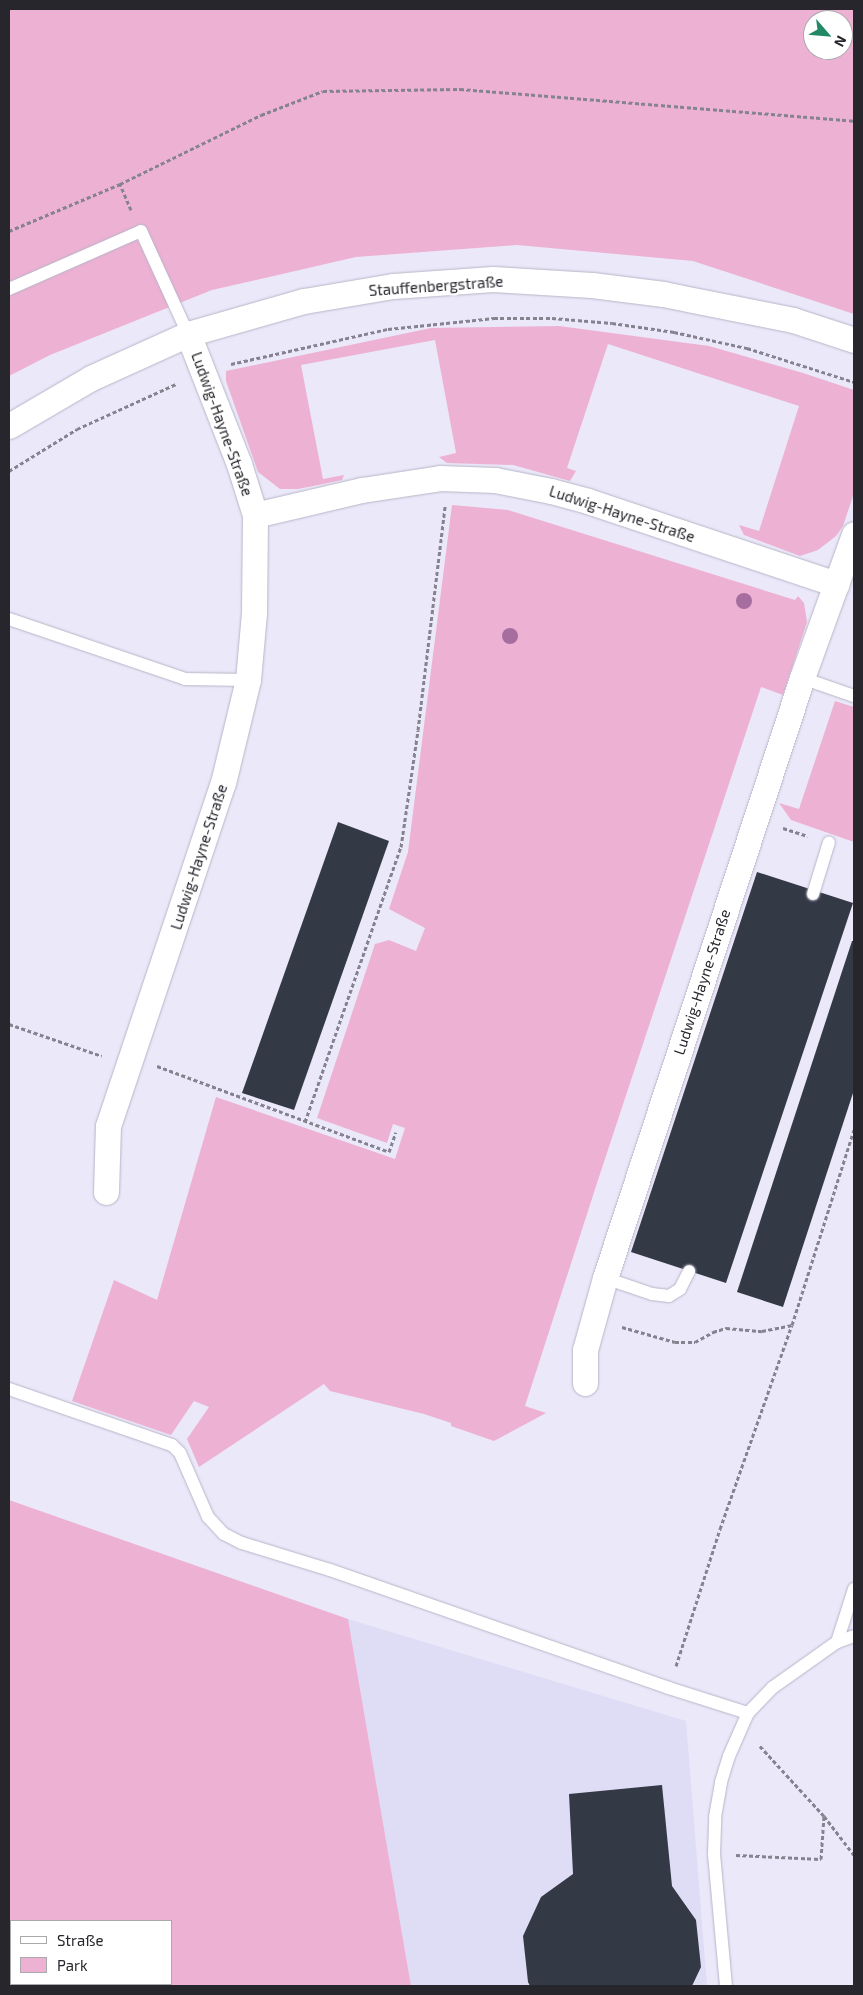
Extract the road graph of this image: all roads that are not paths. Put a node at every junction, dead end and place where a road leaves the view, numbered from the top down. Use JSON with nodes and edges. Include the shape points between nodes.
{"nodes":[{"id":1,"x":9,"y":289,"type":"edge"},
{"id":2,"x":188,"y":334,"type":"junction"},
{"id":3,"x":854,"y":340,"type":"edge"},
{"id":4,"x":9,"y":426,"type":"edge"},
{"id":5,"x":255,"y":515,"type":"junction"},
{"id":6,"x":854,"y":534,"type":"edge"},
{"id":7,"x":836,"y":584,"type":"junction"},
{"id":8,"x":9,"y":620,"type":"edge"},
{"id":9,"x":802,"y":678,"type":"junction"},
{"id":10,"x":248,"y":680,"type":"junction"},
{"id":11,"x":854,"y":696,"type":"edge"},
{"id":12,"x":829,"y":842,"type":"dead end"},
{"id":13,"x":813,"y":894,"type":"dead end"},
{"id":14,"x":106,"y":1192,"type":"dead end"},
{"id":15,"x":689,"y":1271,"type":"dead end"},
{"id":16,"x":605,"y":1278,"type":"junction"},
{"id":17,"x":585,"y":1383,"type":"dead end"},
{"id":18,"x":9,"y":1389,"type":"edge"},
{"id":19,"x":854,"y":1589,"type":"edge"},
{"id":20,"x":854,"y":1636,"type":"edge"},
{"id":21,"x":836,"y":1642,"type":"junction"},
{"id":22,"x":748,"y":1713,"type":"junction"},
{"id":23,"x":726,"y":1986,"type":"edge"}],
"edges":[{"from":1,"to":2,"type":"lane","via":[[140,231]]},
{"from":2,"to":3,"type":"street","name":"Stauffenbergstraße","via":[[304,301],[393,286],[493,279],[592,285],[663,294],[793,320]]},
{"from":2,"to":4,"type":"street","name":"Stauffenbergstraße","via":[[91,378]]},
{"from":2,"to":5,"type":"street","name":"Ludwig-Hayne-Straße","via":[[240,464]]},
{"from":5,"to":7,"type":"street","name":"Ludwig-Hayne-Straße","via":[[362,490],[448,478],[495,480],[552,491]]},
{"from":5,"to":10,"type":"street","name":"Ludwig-Hayne-Straße","via":[[254,613]]},
{"from":6,"to":7,"type":"street","name":"Ludwig-Hayne-Straße"},
{"from":7,"to":9,"type":"street","name":"Ludwig-Hayne-Straße"},
{"from":8,"to":10,"type":"lane","via":[[185,679]]},
{"from":9,"to":11,"type":"lane"},
{"from":9,"to":16,"type":"street","name":"Ludwig-Hayne-Straße"},
{"from":10,"to":14,"type":"street","name":"Ludwig-Hayne-Straße","via":[[223,783],[108,1126]]},
{"from":12,"to":13,"type":"lane"},
{"from":15,"to":16,"type":"lane","via":[[680,1289],[669,1296],[652,1294]]},
{"from":16,"to":17,"type":"street","name":"Ludwig-Hayne-Straße","via":[[585,1350]]},
{"from":18,"to":22,"type":"lane","via":[[172,1445],[180,1453],[208,1517],[224,1534],[242,1543]]},
{"from":19,"to":21,"type":"lane"},
{"from":20,"to":21,"type":"lane"},
{"from":21,"to":22,"type":"lane","via":[[772,1688]]},
{"from":22,"to":23,"type":"lane","via":[[721,1782],[715,1818],[714,1854]]}]}
